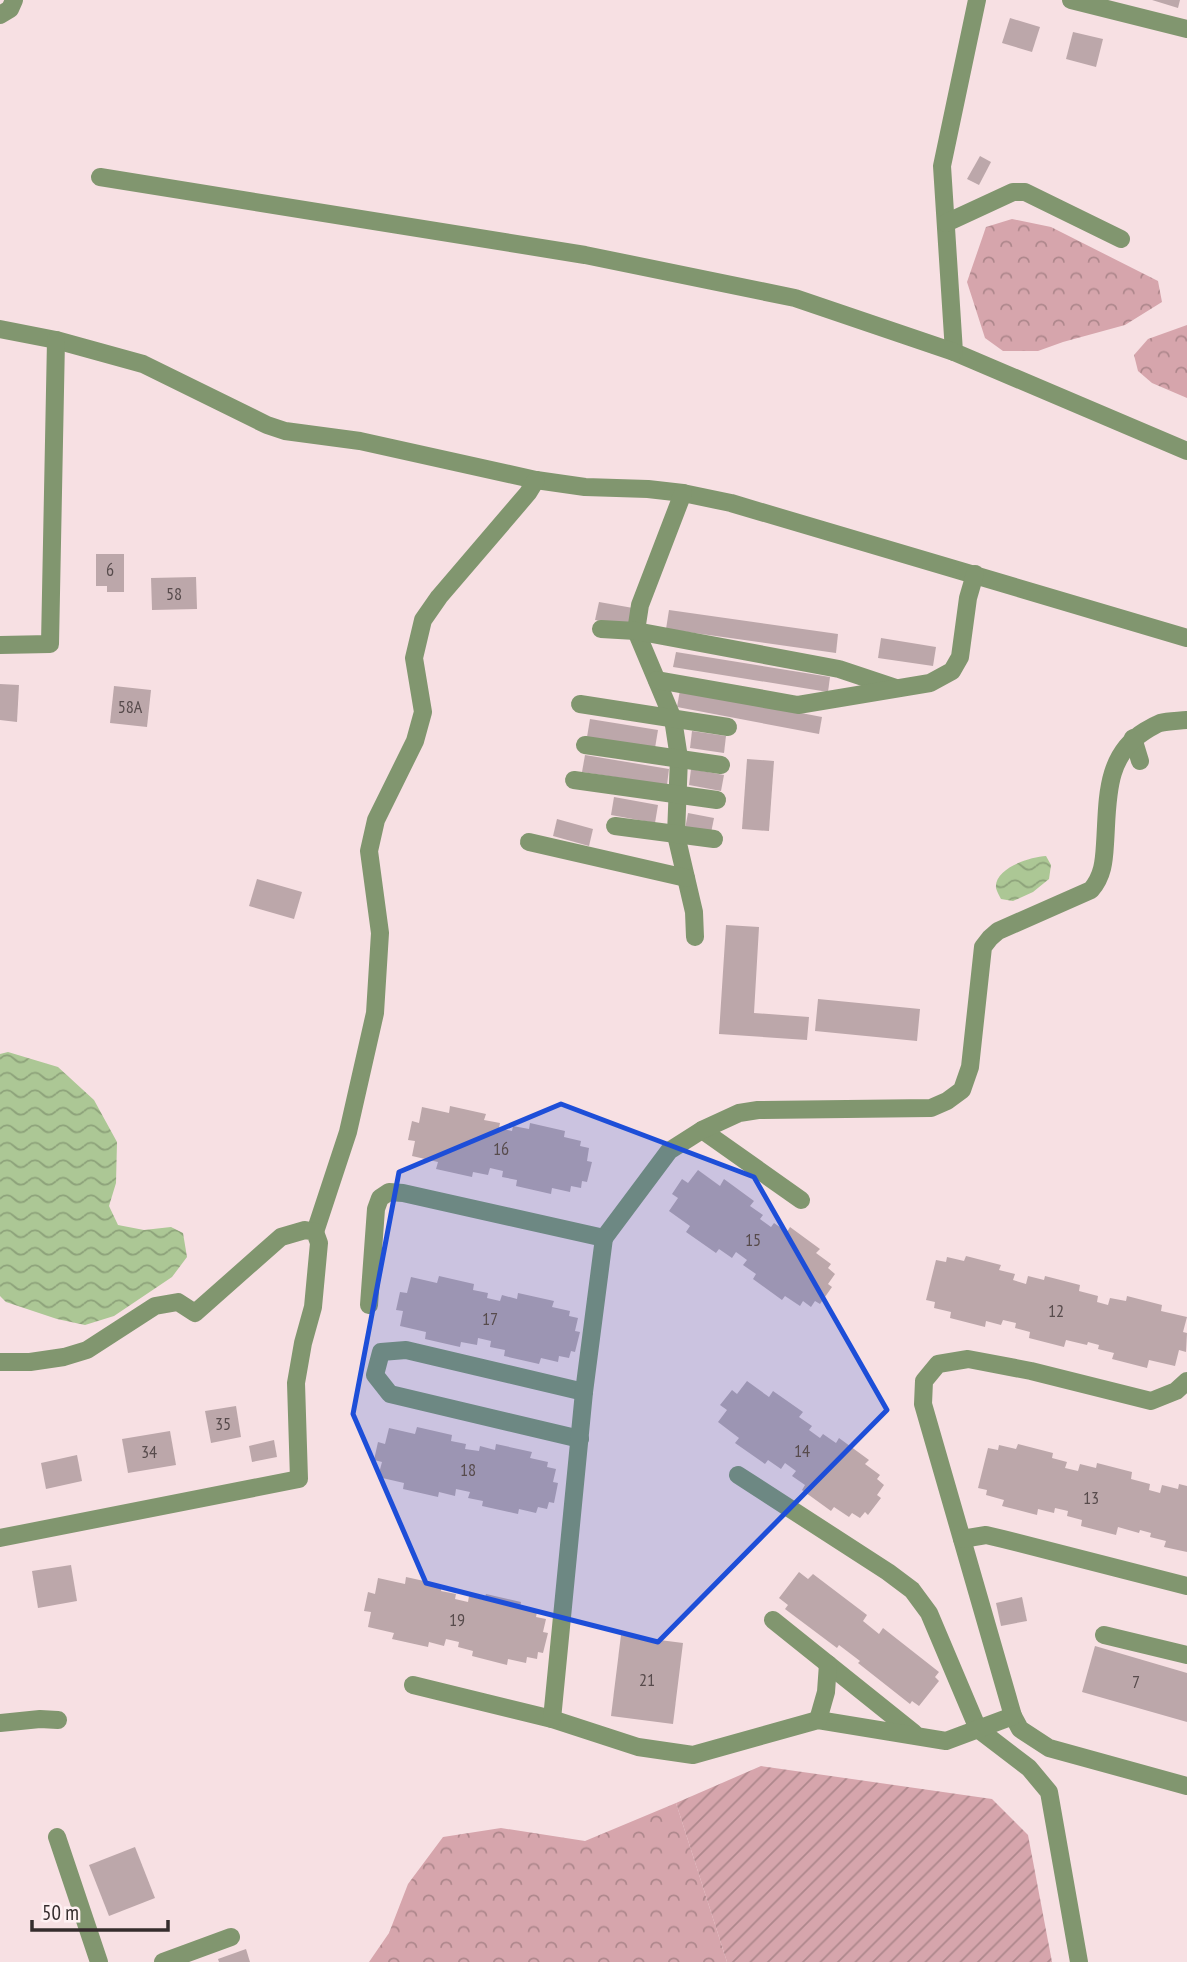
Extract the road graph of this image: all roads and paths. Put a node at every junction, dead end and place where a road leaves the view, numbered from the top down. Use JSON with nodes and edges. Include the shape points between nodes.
{"nodes":[{"id":1,"x":14,"y":0,"type":"edge"},
{"id":2,"x":977,"y":0,"type":"edge"},
{"id":3,"x":1071,"y":0,"type":"edge"},
{"id":4,"x":0,"y":15,"type":"edge"},
{"id":5,"x":1187,"y":29,"type":"edge"},
{"id":6,"x":100,"y":177,"type":"dead end"},
{"id":7,"x":946,"y":223,"type":"junction"},
{"id":8,"x":1121,"y":239,"type":"dead end"},
{"id":9,"x":0,"y":330,"type":"edge"},
{"id":10,"x":56,"y":340,"type":"junction"},
{"id":11,"x":954,"y":352,"type":"junction"},
{"id":12,"x":1187,"y":451,"type":"edge"},
{"id":13,"x":536,"y":480,"type":"junction"},
{"id":14,"x":683,"y":493,"type":"junction"},
{"id":15,"x":975,"y":574,"type":"junction"},
{"id":16,"x":601,"y":629,"type":"dead end"},
{"id":17,"x":636,"y":631,"type":"junction"},
{"id":18,"x":1187,"y":638,"type":"edge"},
{"id":19,"x":0,"y":645,"type":"edge"},
{"id":20,"x":657,"y":681,"type":"junction"},
{"id":21,"x":897,"y":688,"type":"junction"},
{"id":22,"x":580,"y":704,"type":"dead end"},
{"id":23,"x":673,"y":719,"type":"junction"},
{"id":24,"x":1187,"y":720,"type":"edge"},
{"id":25,"x":728,"y":727,"type":"dead end"},
{"id":26,"x":1133,"y":738,"type":"junction"},
{"id":27,"x":585,"y":745,"type":"dead end"},
{"id":28,"x":679,"y":758,"type":"junction"},
{"id":29,"x":1140,"y":761,"type":"dead end"},
{"id":30,"x":721,"y":765,"type":"dead end"},
{"id":31,"x":575,"y":780,"type":"dead end"},
{"id":32,"x":678,"y":795,"type":"junction"},
{"id":33,"x":717,"y":800,"type":"dead end"},
{"id":34,"x":615,"y":826,"type":"dead end"},
{"id":35,"x":676,"y":835,"type":"junction"},
{"id":36,"x":714,"y":839,"type":"dead end"},
{"id":37,"x":530,"y":842,"type":"dead end"},
{"id":38,"x":686,"y":878,"type":"junction"},
{"id":39,"x":695,"y":937,"type":"dead end"},
{"id":40,"x":702,"y":1130,"type":"junction"},
{"id":41,"x":801,"y":1200,"type":"dead end"},
{"id":42,"x":315,"y":1232,"type":"junction"},
{"id":43,"x":604,"y":1238,"type":"junction"},
{"id":44,"x":369,"y":1305,"type":"dead end"},
{"id":45,"x":0,"y":1363,"type":"edge"},
{"id":46,"x":1187,"y":1381,"type":"edge"},
{"id":47,"x":584,"y":1392,"type":"junction"},
{"id":48,"x":580,"y":1438,"type":"junction"},
{"id":49,"x":738,"y":1475,"type":"dead end"},
{"id":50,"x":0,"y":1538,"type":"edge"},
{"id":51,"x":962,"y":1539,"type":"junction"},
{"id":52,"x":1187,"y":1586,"type":"edge"},
{"id":53,"x":773,"y":1620,"type":"dead end"},
{"id":54,"x":1104,"y":1635,"type":"dead end"},
{"id":55,"x":1187,"y":1654,"type":"edge"},
{"id":56,"x":828,"y":1664,"type":"junction"},
{"id":57,"x":413,"y":1685,"type":"dead end"},
{"id":58,"x":1013,"y":1716,"type":"junction"},
{"id":59,"x":552,"y":1719,"type":"junction"},
{"id":60,"x":58,"y":1720,"type":"dead end"},
{"id":61,"x":818,"y":1720,"type":"junction"},
{"id":62,"x":0,"y":1723,"type":"edge"},
{"id":63,"x":978,"y":1729,"type":"junction"},
{"id":64,"x":917,"y":1735,"type":"junction"},
{"id":65,"x":1187,"y":1786,"type":"edge"},
{"id":66,"x":57,"y":1837,"type":"dead end"},
{"id":67,"x":231,"y":1937,"type":"dead end"},
{"id":68,"x":99,"y":1962,"type":"edge"},
{"id":69,"x":163,"y":1962,"type":"edge"},
{"id":70,"x":1079,"y":1962,"type":"edge"}],
"edges":[{"from":1,"to":4,"type":"street"},
{"from":2,"to":7,"type":"street","via":[[943,166]]},
{"from":3,"to":5,"type":"street"},
{"from":6,"to":11,"type":"street","via":[[584,255],[795,298]]},
{"from":7,"to":8,"type":"street","via":[[1013,192],[1025,192]]},
{"from":7,"to":11,"type":"street"},
{"from":9,"to":10,"type":"street"},
{"from":10,"to":13,"type":"street","via":[[143,364],[285,431],[360,441]]},
{"from":10,"to":19,"type":"street","via":[[50,645]]},
{"from":11,"to":12,"type":"street"},
{"from":13,"to":14,"type":"street"},
{"from":13,"to":42,"type":"street","via":[[422,620],[414,658],[423,712],[415,741],[376,820],[369,851],[380,933],[375,1013],[348,1132]]},
{"from":14,"to":15,"type":"street"},
{"from":14,"to":17,"type":"street","via":[[640,605]]},
{"from":15,"to":18,"type":"street"},
{"from":15,"to":21,"type":"street","via":[[960,657],[952,671],[930,683]]},
{"from":16,"to":17,"type":"street"},
{"from":17,"to":20,"type":"street"},
{"from":17,"to":21,"type":"street","via":[[839,669]]},
{"from":20,"to":21,"type":"street","via":[[798,705]]},
{"from":20,"to":23,"type":"street"},
{"from":22,"to":23,"type":"street"},
{"from":23,"to":25,"type":"street"},
{"from":23,"to":28,"type":"street"},
{"from":24,"to":26,"type":"street","via":[[1158,724]]},
{"from":26,"to":29,"type":"street"},
{"from":26,"to":40,"type":"street","via":[[1112,772],[1104,867],[1097,883],[1091,890],[998,931],[983,947],[971,1067],[962,1090],[930,1108],[758,1110]]},
{"from":27,"to":28,"type":"street"},
{"from":28,"to":30,"type":"street"},
{"from":28,"to":32,"type":"street"},
{"from":31,"to":32,"type":"street"},
{"from":32,"to":33,"type":"street"},
{"from":32,"to":35,"type":"street"},
{"from":34,"to":35,"type":"street"},
{"from":35,"to":36,"type":"street"},
{"from":35,"to":38,"type":"street"},
{"from":37,"to":38,"type":"street"},
{"from":38,"to":39,"type":"street"},
{"from":40,"to":41,"type":"street"},
{"from":40,"to":43,"type":"street","via":[[670,1151]]},
{"from":42,"to":45,"type":"street","via":[[281,1237],[195,1313],[178,1302],[155,1307],[87,1350],[64,1357]]},
{"from":42,"to":50,"type":"street","via":[[320,1243],[313,1307],[296,1383],[299,1479]]},
{"from":43,"to":44,"type":"street","via":[[389,1192],[380,1198],[376,1209]]},
{"from":43,"to":47,"type":"street"},
{"from":46,"to":51,"type":"street","via":[[1151,1401],[968,1359],[938,1364],[924,1381],[923,1405]]},
{"from":47,"to":48,"type":"street"},
{"from":47,"to":48,"type":"street","via":[[406,1350],[381,1352],[375,1375],[390,1394]]},
{"from":48,"to":59,"type":"street"},
{"from":49,"to":63,"type":"street","via":[[912,1590],[929,1613]]},
{"from":51,"to":52,"type":"street","via":[[1003,1538]]},
{"from":51,"to":58,"type":"street"},
{"from":53,"to":56,"type":"street"},
{"from":54,"to":55,"type":"street"},
{"from":56,"to":61,"type":"street"},
{"from":56,"to":64,"type":"street"},
{"from":57,"to":59,"type":"street"},
{"from":58,"to":63,"type":"street"},
{"from":58,"to":65,"type":"street","via":[[1020,1729],[1049,1748]]},
{"from":59,"to":61,"type":"street","via":[[638,1748],[693,1755]]},
{"from":60,"to":62,"type":"street"},
{"from":61,"to":64,"type":"street"},
{"from":63,"to":64,"type":"street","via":[[946,1741]]},
{"from":63,"to":70,"type":"street","via":[[1029,1768],[1049,1792]]},
{"from":66,"to":68,"type":"street"},
{"from":67,"to":69,"type":"street"}]}
